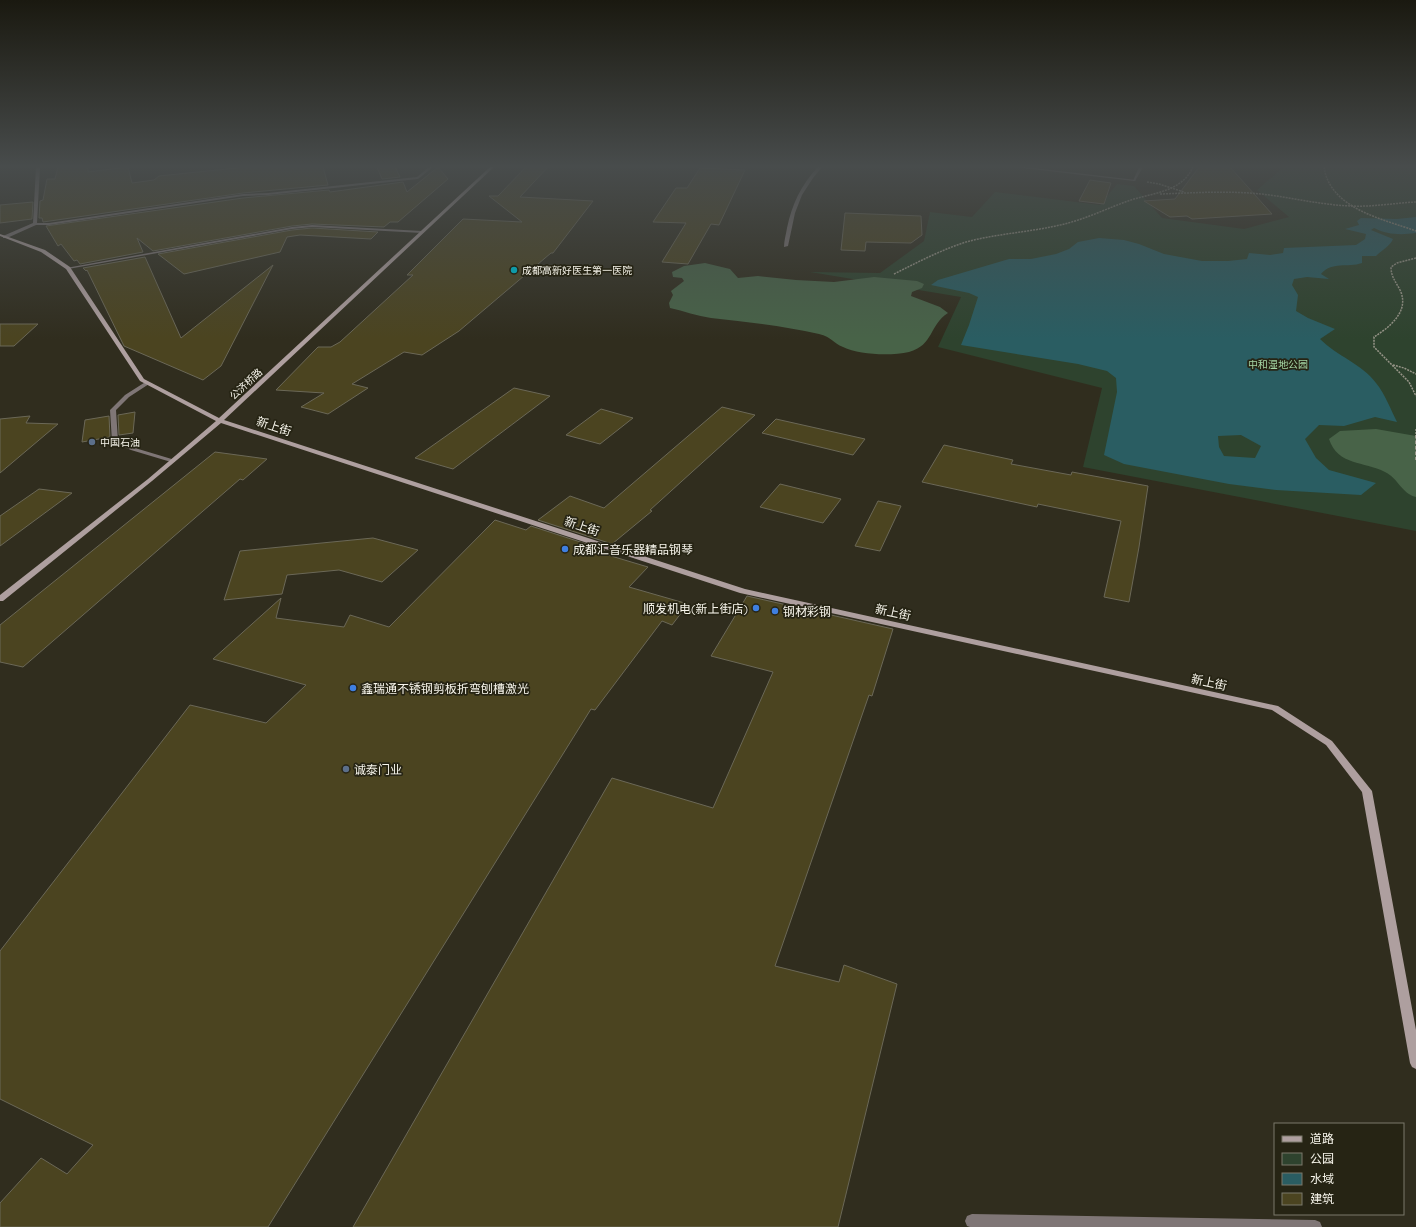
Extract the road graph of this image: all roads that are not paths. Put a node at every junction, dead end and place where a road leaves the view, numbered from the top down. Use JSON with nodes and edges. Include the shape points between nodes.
{"nodes":[{"id":1,"x":35,"y":224,"type":"edge"},
{"id":2,"x":430,"y":224,"type":"edge"},
{"id":3,"x":790,"y":224,"type":"edge"},
{"id":4,"x":422,"y":232,"type":"junction"},
{"id":5,"x":2,"y":236,"type":"edge"},
{"id":6,"x":786,"y":246,"type":"dead end"},
{"id":7,"x":68,"y":268,"type":"junction"},
{"id":8,"x":147,"y":383,"type":"junction"},
{"id":9,"x":220,"y":421,"type":"junction"},
{"id":10,"x":173,"y":461,"type":"junction"},
{"id":11,"x":0,"y":599,"type":"edge"},
{"id":12,"x":1416,"y":1063,"type":"edge"},
{"id":13,"x":972,"y":1221,"type":"dead end"},
{"id":14,"x":1315,"y":1227,"type":"edge"}],
"edges":[{"from":1,"to":5,"type":"street"},
{"from":2,"to":4,"type":"main road","name":"公济桥路"},
{"from":3,"to":6,"type":"street"},
{"from":4,"to":7,"type":"street","via":[[312,226],[292,228]]},
{"from":4,"to":9,"type":"main road","name":"公济桥路"},
{"from":5,"to":7,"type":"main road","name":"新上街","via":[[43,251]]},
{"from":7,"to":8,"type":"main road","name":"新上街","via":[[142,380]]},
{"from":8,"to":9,"type":"main road","name":"新上街"},
{"from":8,"to":10,"type":"street","via":[[127,396],[113,410],[115,442]]},
{"from":9,"to":10,"type":"main road","name":"公济桥路"},
{"from":9,"to":12,"type":"main road","name":"新上街","via":[[743,591],[1275,708],[1329,744],[1367,791]]},
{"from":10,"to":11,"type":"main road","name":"公济桥路"},
{"from":13,"to":14,"type":"street"}]}
